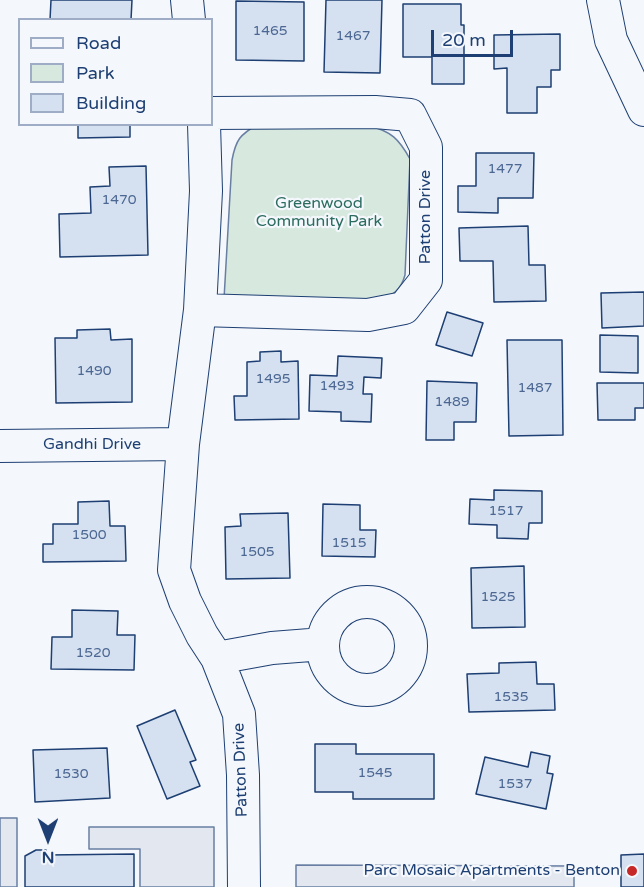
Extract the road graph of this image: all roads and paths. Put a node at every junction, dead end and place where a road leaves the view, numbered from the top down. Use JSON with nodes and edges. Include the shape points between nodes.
{"nodes":[{"id":1,"x":187,"y":0,"type":"edge"},
{"id":2,"x":603,"y":0,"type":"edge"},
{"id":3,"x":189,"y":18,"type":"edge"},
{"id":4,"x":644,"y":110,"type":"edge"},
{"id":5,"x":213,"y":113,"type":"edge"},
{"id":6,"x":204,"y":126,"type":"edge"},
{"id":7,"x":200,"y":310,"type":"junction"},
{"id":8,"x":183,"y":444,"type":"junction"},
{"id":9,"x":0,"y":446,"type":"edge"},
{"id":10,"x":323,"y":644,"type":"dead end"},
{"id":11,"x":218,"y":658,"type":"junction"},
{"id":12,"x":244,"y":887,"type":"edge"}],
"edges":[{"from":1,"to":3,"type":"street"},
{"from":2,"to":4,"type":"street","via":[[611,40]]},
{"from":5,"to":7,"type":"street","name":"Patton Drive","via":[[410,115],[426,147],[426,280],[404,308],[368,315]]},
{"from":6,"to":7,"type":"street","name":"Patton Drive","via":[[206,191]]},
{"from":7,"to":8,"type":"street","name":"Patton Drive"},
{"from":8,"to":9,"type":"street","name":"Gandhi Drive"},
{"from":8,"to":11,"type":"street","name":"Patton Drive","via":[[174,570],[185,601]]},
{"from":10,"to":11,"type":"street"},
{"from":11,"to":12,"type":"street","name":"Patton Drive","via":[[240,714]]}]}
